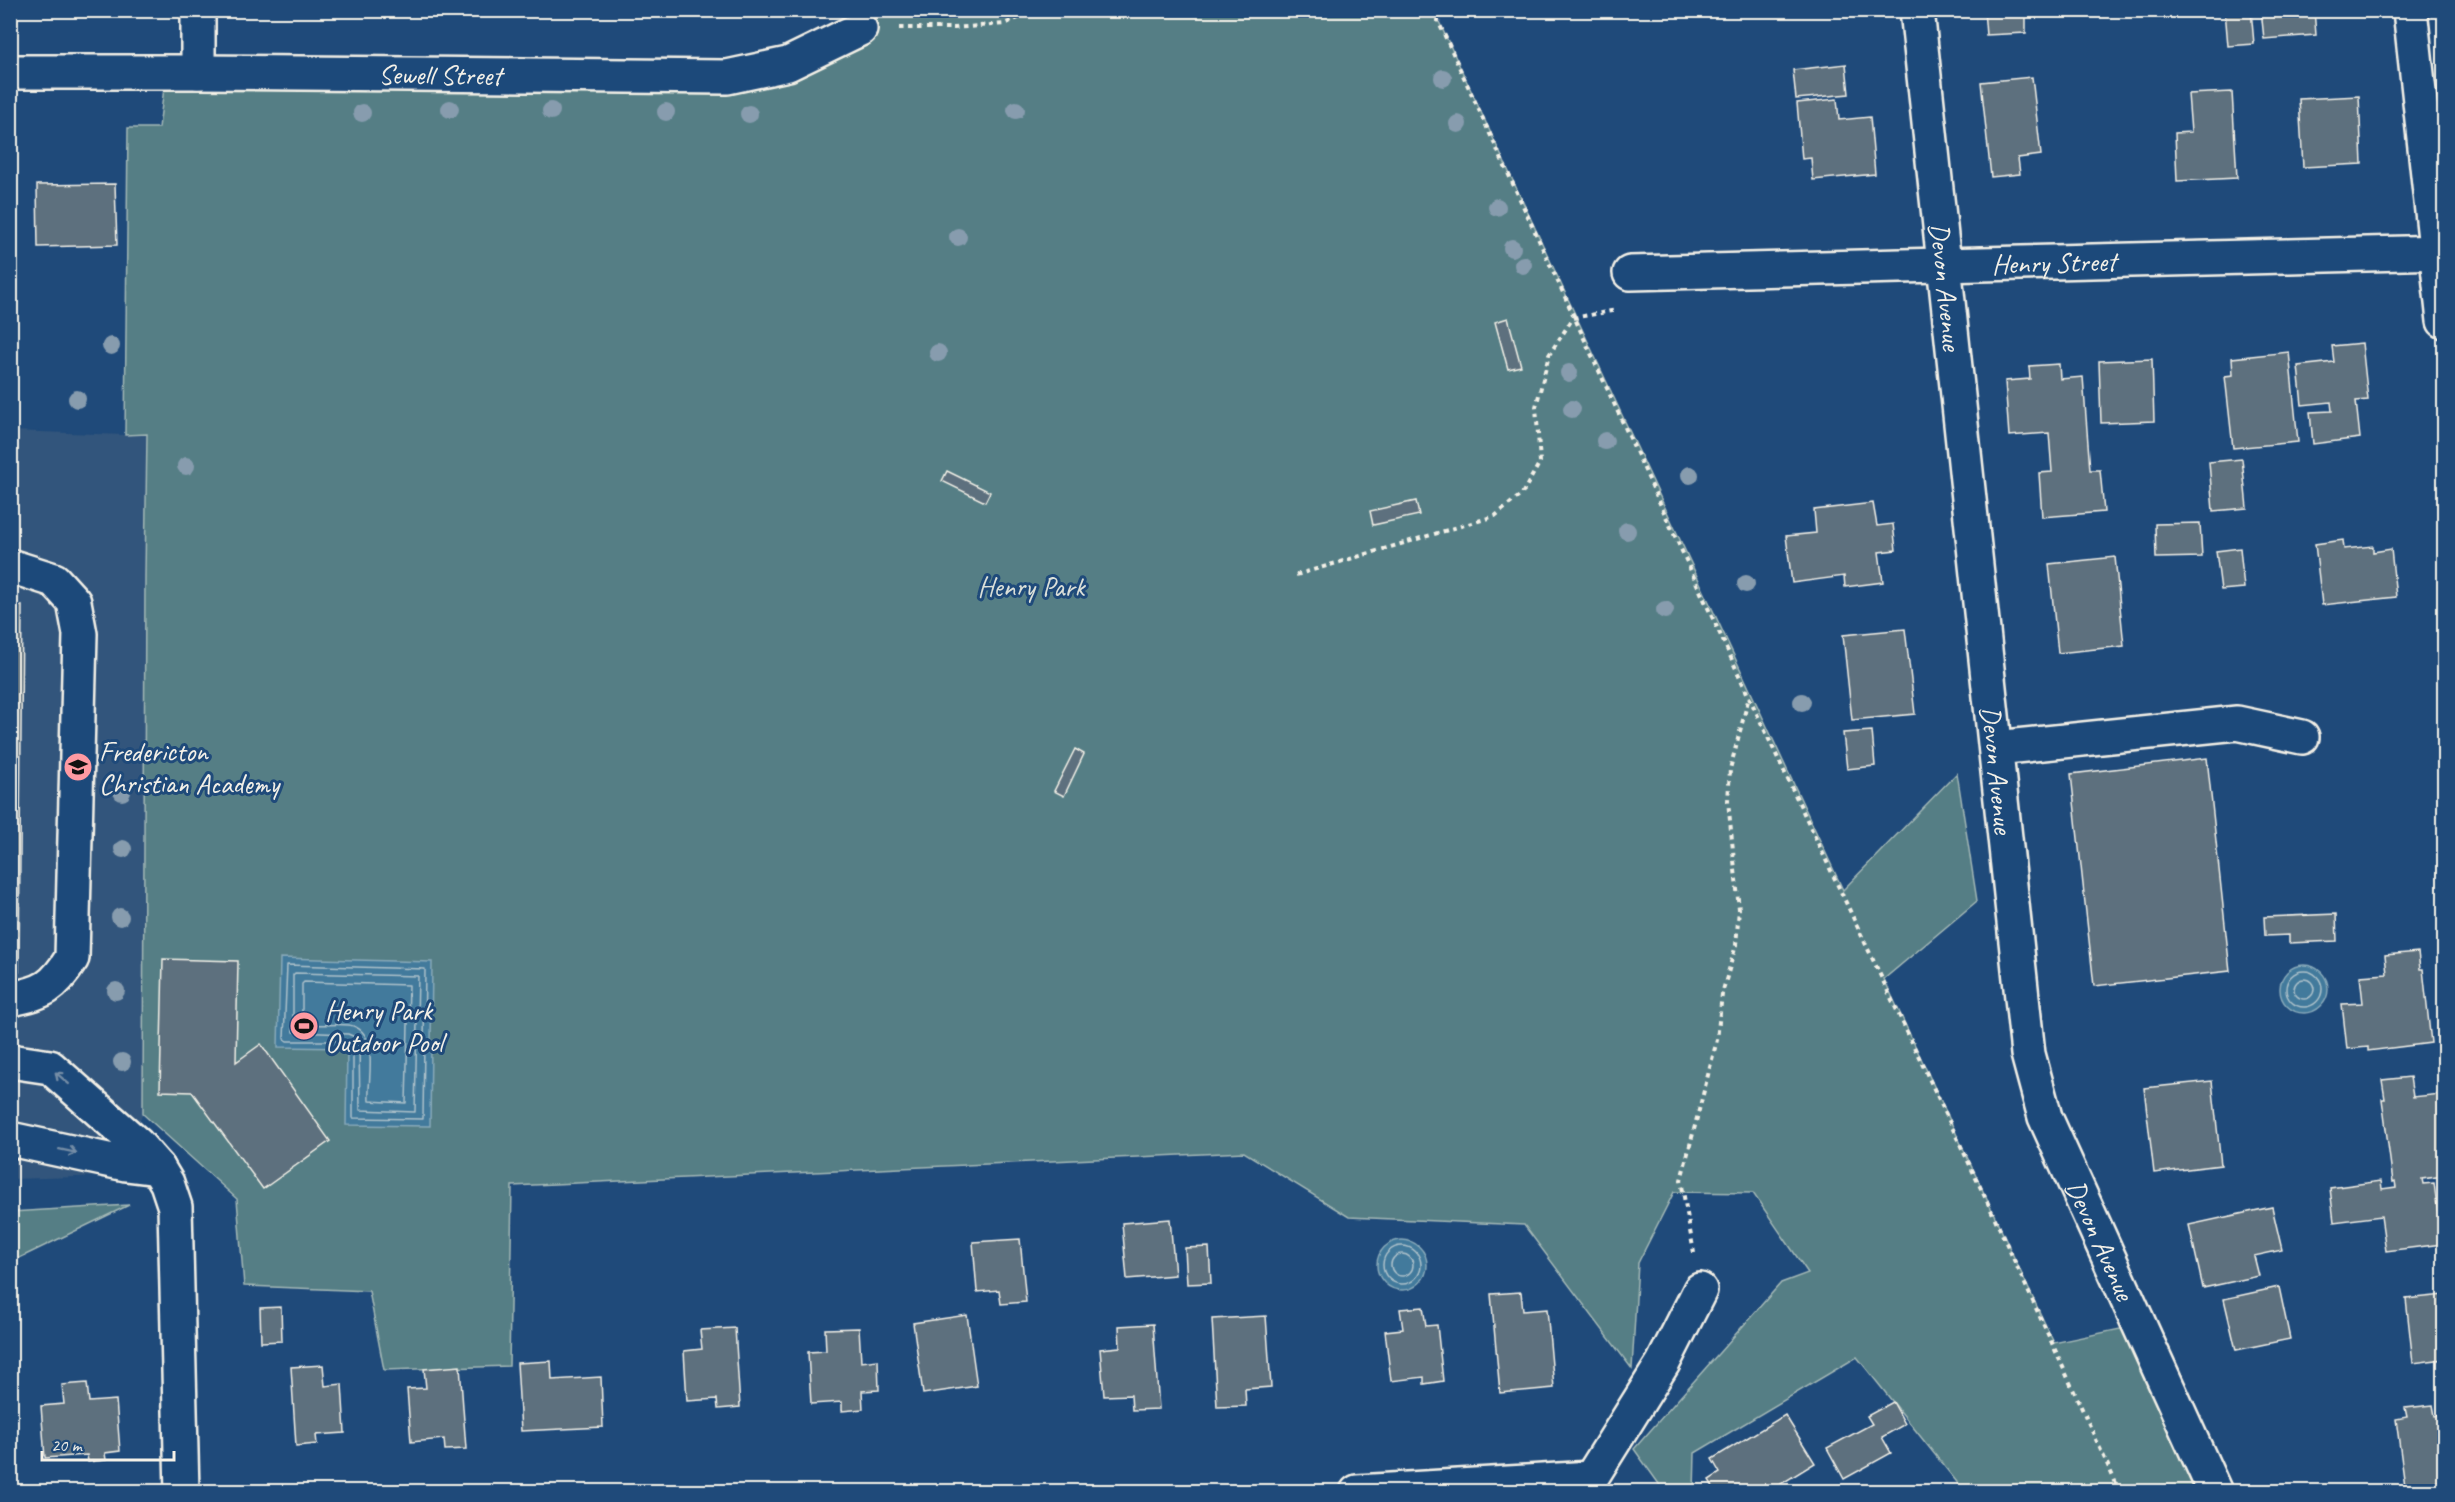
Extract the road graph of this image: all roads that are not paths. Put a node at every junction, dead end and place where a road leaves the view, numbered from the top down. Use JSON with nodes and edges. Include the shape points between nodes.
{"nodes":[{"id":1,"x":198,"y":10,"type":"edge"},
{"id":2,"x":1917,"y":10,"type":"edge"},
{"id":3,"x":2410,"y":10,"type":"edge"},
{"id":4,"x":861,"y":28,"type":"road end"},
{"id":5,"x":10,"y":72,"type":"edge"},
{"id":6,"x":198,"y":72,"type":"junction"},
{"id":7,"x":2441,"y":252,"type":"edge"},
{"id":8,"x":1944,"y":265,"type":"junction"},
{"id":9,"x":1629,"y":273,"type":"dead end"},
{"id":10,"x":2445,"y":321,"type":"edge"},
{"id":11,"x":10,"y":566,"type":"edge"},
{"id":12,"x":2302,"y":737,"type":"dead end"},
{"id":13,"x":1996,"y":748,"type":"junction"},
{"id":14,"x":10,"y":999,"type":"edge"},
{"id":15,"x":10,"y":1061,"type":"edge"},
{"id":16,"x":10,"y":1139,"type":"edge"},
{"id":17,"x":158,"y":1168,"type":"junction"},
{"id":18,"x":1700,"y":1290,"type":"road end"},
{"id":19,"x":1596,"y":1485,"type":"edge"},
{"id":20,"x":182,"y":1491,"type":"edge"},
{"id":21,"x":1357,"y":1491,"type":"edge"},
{"id":22,"x":2215,"y":1491,"type":"edge"}],
"edges":[{"from":1,"to":6,"type":"street"},
{"from":2,"to":8,"type":"street","name":"Devon Avenue"},
{"from":3,"to":7,"type":"street"},
{"from":4,"to":6,"type":"street","name":"Sewell Street","via":[[788,64],[727,77]]},
{"from":5,"to":6,"type":"street","name":"Sewell Street"},
{"from":7,"to":8,"type":"street","name":"Henry Street"},
{"from":7,"to":10,"type":"street"},
{"from":8,"to":9,"type":"street","name":"Henry Street"},
{"from":8,"to":13,"type":"street","name":"Devon Avenue"},
{"from":11,"to":14,"type":"street","via":[[54,580],[74,602],[80,634],[72,958],[58,981],[30,995]]},
{"from":12,"to":13,"type":"street","via":[[2237,723]]},
{"from":13,"to":22,"type":"street","name":"Devon Avenue","via":[[2028,1054],[2045,1117]]},
{"from":17,"to":15,"type":"street","one_way":true,"via":[[137,1144],[50,1067]]},
{"from":16,"to":17,"type":"street","one_way":true},
{"from":17,"to":20,"type":"street","via":[[175,1208]]},
{"from":18,"to":19,"type":"street"},
{"from":19,"to":21,"type":"street"}]}
